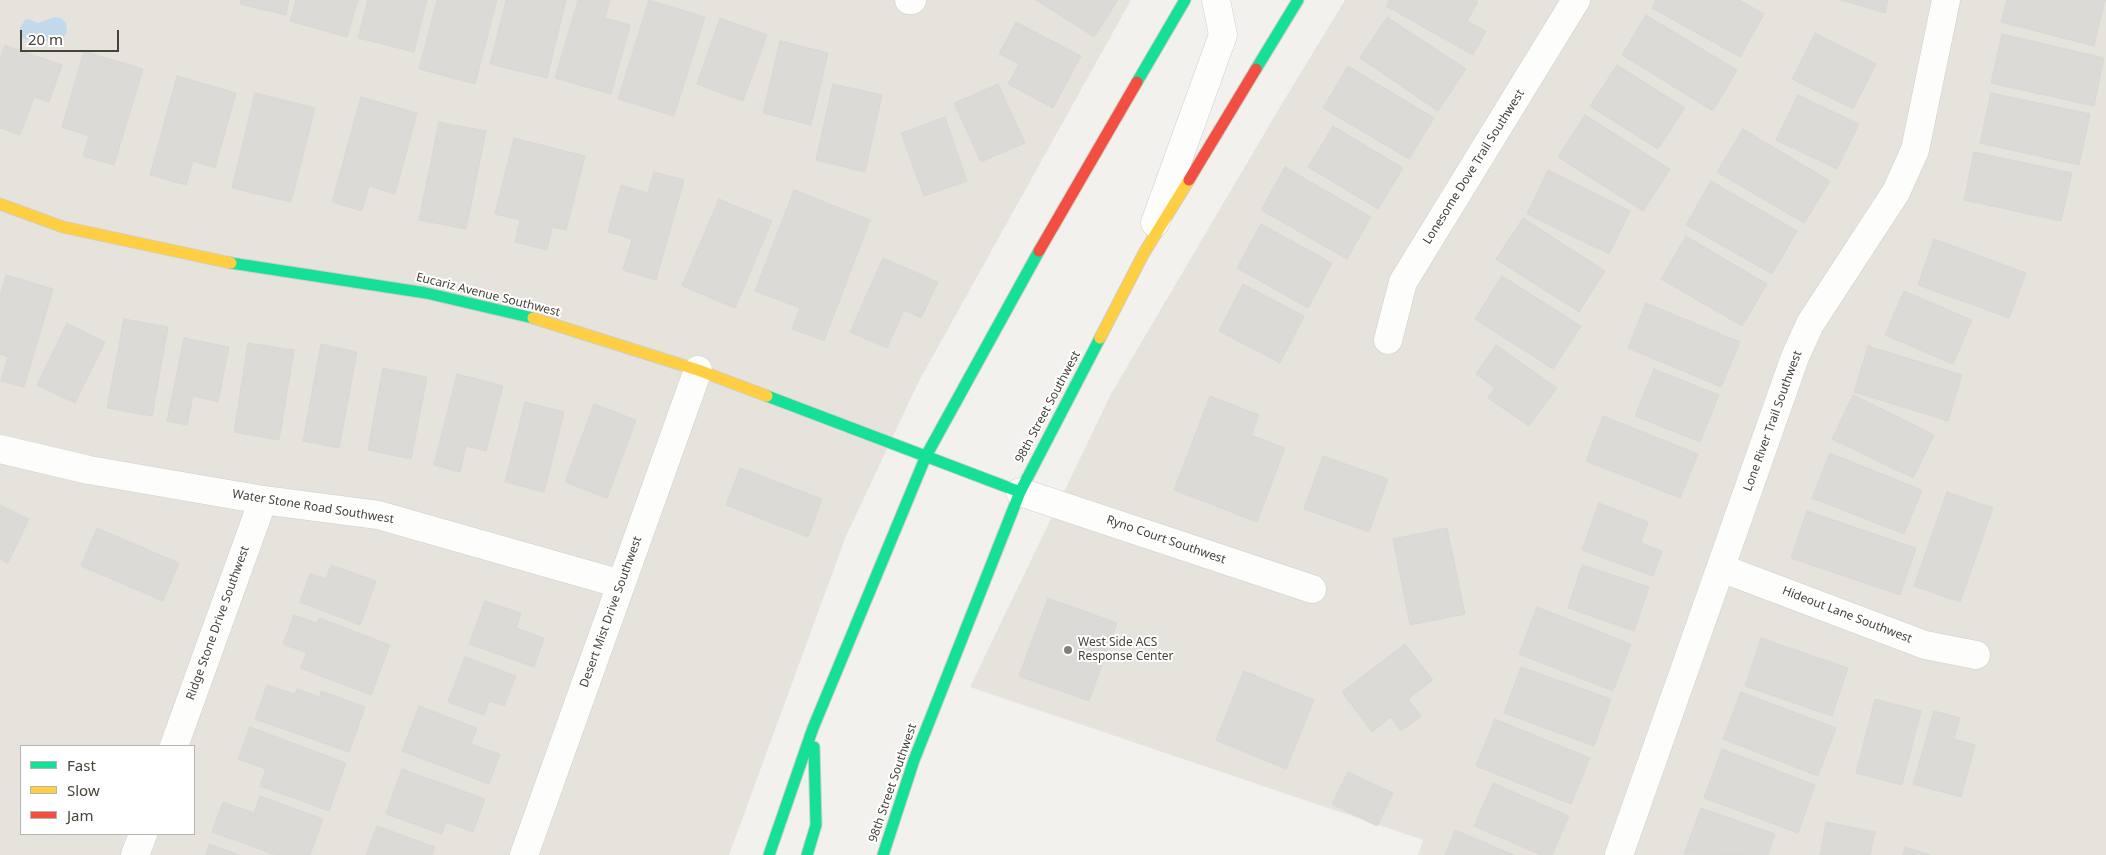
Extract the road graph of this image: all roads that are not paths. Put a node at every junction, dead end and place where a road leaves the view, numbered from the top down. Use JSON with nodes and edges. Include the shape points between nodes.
{"nodes":[{"id":1,"x":1185,"y":0,"type":"edge"},
{"id":2,"x":1216,"y":0,"type":"edge"},
{"id":3,"x":1298,"y":0,"type":"edge"},
{"id":4,"x":1576,"y":0,"type":"edge"},
{"id":5,"x":1946,"y":0,"type":"edge"},
{"id":6,"x":0,"y":204,"type":"edge"},
{"id":7,"x":1144,"y":253,"type":"junction"},
{"id":8,"x":1388,"y":340,"type":"dead end"},
{"id":9,"x":698,"y":370,"type":"junction"},
{"id":10,"x":0,"y":448,"type":"edge"},
{"id":11,"x":926,"y":456,"type":"junction"},
{"id":12,"x":1020,"y":492,"type":"junction"},
{"id":13,"x":263,"y":500,"type":"junction"},
{"id":14,"x":1721,"y":568,"type":"junction"},
{"id":15,"x":621,"y":584,"type":"junction"},
{"id":16,"x":1312,"y":589,"type":"dead end"},
{"id":17,"x":1976,"y":655,"type":"dead end"},
{"id":18,"x":813,"y":728,"type":"junction"},
{"id":19,"x":174,"y":745,"type":"edge"},
{"id":20,"x":143,"y":835,"type":"edge"},
{"id":21,"x":135,"y":855,"type":"edge"},
{"id":22,"x":524,"y":855,"type":"edge"},
{"id":23,"x":769,"y":855,"type":"edge"},
{"id":24,"x":807,"y":855,"type":"edge"},
{"id":25,"x":883,"y":855,"type":"edge"},
{"id":26,"x":1619,"y":855,"type":"edge"}],
"edges":[{"from":1,"to":11,"type":"main road","via":[[1025,274]]},
{"from":2,"to":7,"type":"street","via":[[1223,35]]},
{"from":3,"to":7,"type":"main road","name":"98th Street Southwest"},
{"from":4,"to":8,"type":"street","name":"Lonesome Dove Trail Southwest","via":[[1403,282]]},
{"from":5,"to":14,"type":"street","name":"Lone River Trail Southwest","via":[[1915,150],[1896,192],[1810,324],[1795,357]]},
{"from":6,"to":9,"type":"main road","name":"Eucariz Avenue Southwest","via":[[63,227],[242,266],[426,293],[528,318]]},
{"from":7,"to":12,"type":"main road","name":"98th Street Southwest"},
{"from":9,"to":11,"type":"main road","name":"Eucariz Avenue Southwest"},
{"from":9,"to":15,"type":"street","name":"Desert Mist Drive Southwest"},
{"from":10,"to":13,"type":"street","name":"Water Stone Road Southwest","via":[[89,470]]},
{"from":11,"to":12,"type":"main road","name":"Eucariz Avenue Southwest"},
{"from":11,"to":18,"type":"main road"},
{"from":12,"to":16,"type":"street","name":"Ryno Court Southwest"},
{"from":12,"to":25,"type":"main road","name":"98th Street Southwest","via":[[914,760]]},
{"from":13,"to":15,"type":"street","name":"Water Stone Road Southwest","via":[[378,515]]},
{"from":13,"to":19,"type":"street","name":"Ridge Stone Drive Southwest"},
{"from":14,"to":17,"type":"street","name":"Hideout Lane Southwest","via":[[1925,644]]},
{"from":14,"to":26,"type":"street","name":"Lone River Trail Southwest"},
{"from":15,"to":22,"type":"street","name":"Desert Mist Drive Southwest"},
{"from":18,"to":23,"type":"main road"},
{"from":18,"to":24,"type":"main road","via":[[816,825]]},
{"from":20,"to":21,"type":"street"}]}
